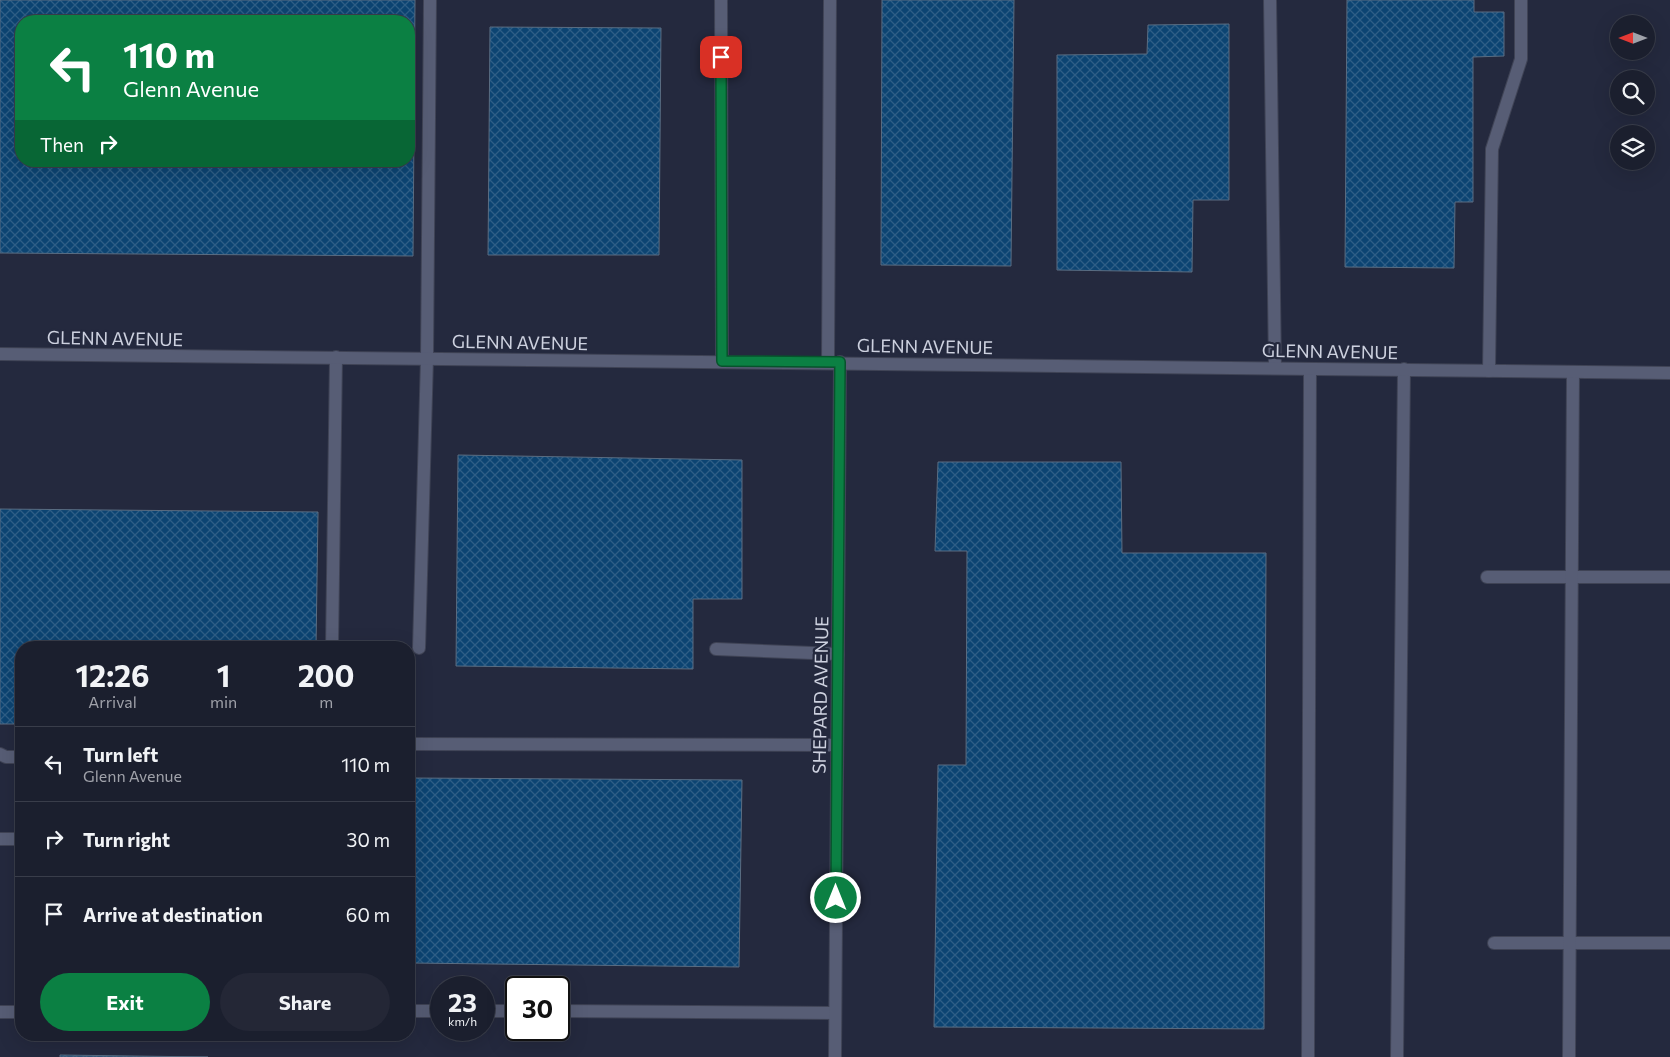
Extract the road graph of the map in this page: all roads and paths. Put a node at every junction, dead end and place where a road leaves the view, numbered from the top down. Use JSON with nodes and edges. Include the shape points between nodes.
{"nodes":[{"id":1,"x":430,"y":0,"type":"edge"},
{"id":2,"x":721,"y":0,"type":"edge"},
{"id":3,"x":830,"y":0,"type":"edge"},
{"id":4,"x":1270,"y":0,"type":"edge"},
{"id":5,"x":1521,"y":0,"type":"edge"},
{"id":6,"x":0,"y":354,"type":"edge"},
{"id":7,"x":336,"y":357,"type":"junction"},
{"id":8,"x":427,"y":358,"type":"junction"},
{"id":9,"x":722,"y":361,"type":"junction"},
{"id":10,"x":834,"y":362,"type":"junction"},
{"id":11,"x":1275,"y":368,"type":"junction"},
{"id":12,"x":1310,"y":369,"type":"junction"},
{"id":13,"x":1404,"y":369,"type":"junction"},
{"id":14,"x":1489,"y":370,"type":"junction"},
{"id":15,"x":1573,"y":372,"type":"junction"},
{"id":16,"x":1670,"y":373,"type":"edge"},
{"id":17,"x":1487,"y":577,"type":"dead end"},
{"id":18,"x":1572,"y":577,"type":"junction"},
{"id":19,"x":1670,"y":577,"type":"edge"},
{"id":20,"x":332,"y":641,"type":"edge"},
{"id":21,"x":419,"y":648,"type":"dead end"},
{"id":22,"x":716,"y":649,"type":"dead end"},
{"id":23,"x":838,"y":654,"type":"junction"},
{"id":24,"x":415,"y":744,"type":"edge"},
{"id":25,"x":837,"y":745,"type":"junction"},
{"id":26,"x":0,"y":754,"type":"edge"},
{"id":27,"x":15,"y":757,"type":"edge"},
{"id":28,"x":0,"y":838,"type":"edge"},
{"id":29,"x":15,"y":839,"type":"edge"},
{"id":30,"x":1494,"y":943,"type":"dead end"},
{"id":31,"x":1570,"y":943,"type":"junction"},
{"id":32,"x":1670,"y":943,"type":"edge"},
{"id":33,"x":415,"y":1011,"type":"edge"},
{"id":34,"x":430,"y":1011,"type":"edge"},
{"id":35,"x":570,"y":1011,"type":"edge"},
{"id":36,"x":0,"y":1012,"type":"edge"},
{"id":37,"x":15,"y":1012,"type":"edge"},
{"id":38,"x":835,"y":1013,"type":"junction"},
{"id":39,"x":835,"y":1057,"type":"edge"},
{"id":40,"x":1308,"y":1057,"type":"edge"},
{"id":41,"x":1397,"y":1057,"type":"edge"},
{"id":42,"x":1569,"y":1057,"type":"edge"}],
"edges":[{"from":1,"to":8,"type":"street"},
{"from":2,"to":9,"type":"street"},
{"from":3,"to":10,"type":"street","name":"SHEPARD AVENUE"},
{"from":4,"to":11,"type":"street"},
{"from":5,"to":14,"type":"street","via":[[1521,58],[1492,149]]},
{"from":6,"to":7,"type":"street","name":"GLENN AVENUE"},
{"from":7,"to":8,"type":"street","name":"GLENN AVENUE"},
{"from":7,"to":20,"type":"street"},
{"from":8,"to":9,"type":"street","name":"GLENN AVENUE"},
{"from":8,"to":21,"type":"street"},
{"from":9,"to":10,"type":"street","name":"GLENN AVENUE"},
{"from":10,"to":11,"type":"street","name":"GLENN AVENUE"},
{"from":10,"to":23,"type":"street","name":"SHEPARD AVENUE"},
{"from":11,"to":12,"type":"street","name":"GLENN AVENUE"},
{"from":12,"to":13,"type":"street","name":"GLENN AVENUE"},
{"from":12,"to":40,"type":"street"},
{"from":13,"to":14,"type":"street","name":"GLENN AVENUE"},
{"from":13,"to":41,"type":"street"},
{"from":14,"to":15,"type":"street","name":"GLENN AVENUE"},
{"from":15,"to":16,"type":"street","name":"GLENN AVENUE"},
{"from":15,"to":18,"type":"street"},
{"from":17,"to":18,"type":"street"},
{"from":18,"to":19,"type":"street"},
{"from":18,"to":31,"type":"street"},
{"from":22,"to":23,"type":"street"},
{"from":23,"to":25,"type":"street","name":"SHEPARD AVENUE"},
{"from":24,"to":25,"type":"street"},
{"from":25,"to":38,"type":"street","name":"SHEPARD AVENUE"},
{"from":26,"to":27,"type":"street"},
{"from":28,"to":29,"type":"street"},
{"from":30,"to":31,"type":"street"},
{"from":31,"to":32,"type":"street"},
{"from":31,"to":42,"type":"street"},
{"from":33,"to":34,"type":"street"},
{"from":35,"to":38,"type":"street"},
{"from":36,"to":37,"type":"street"},
{"from":38,"to":39,"type":"street","name":"SHEPARD AVENUE"}]}
